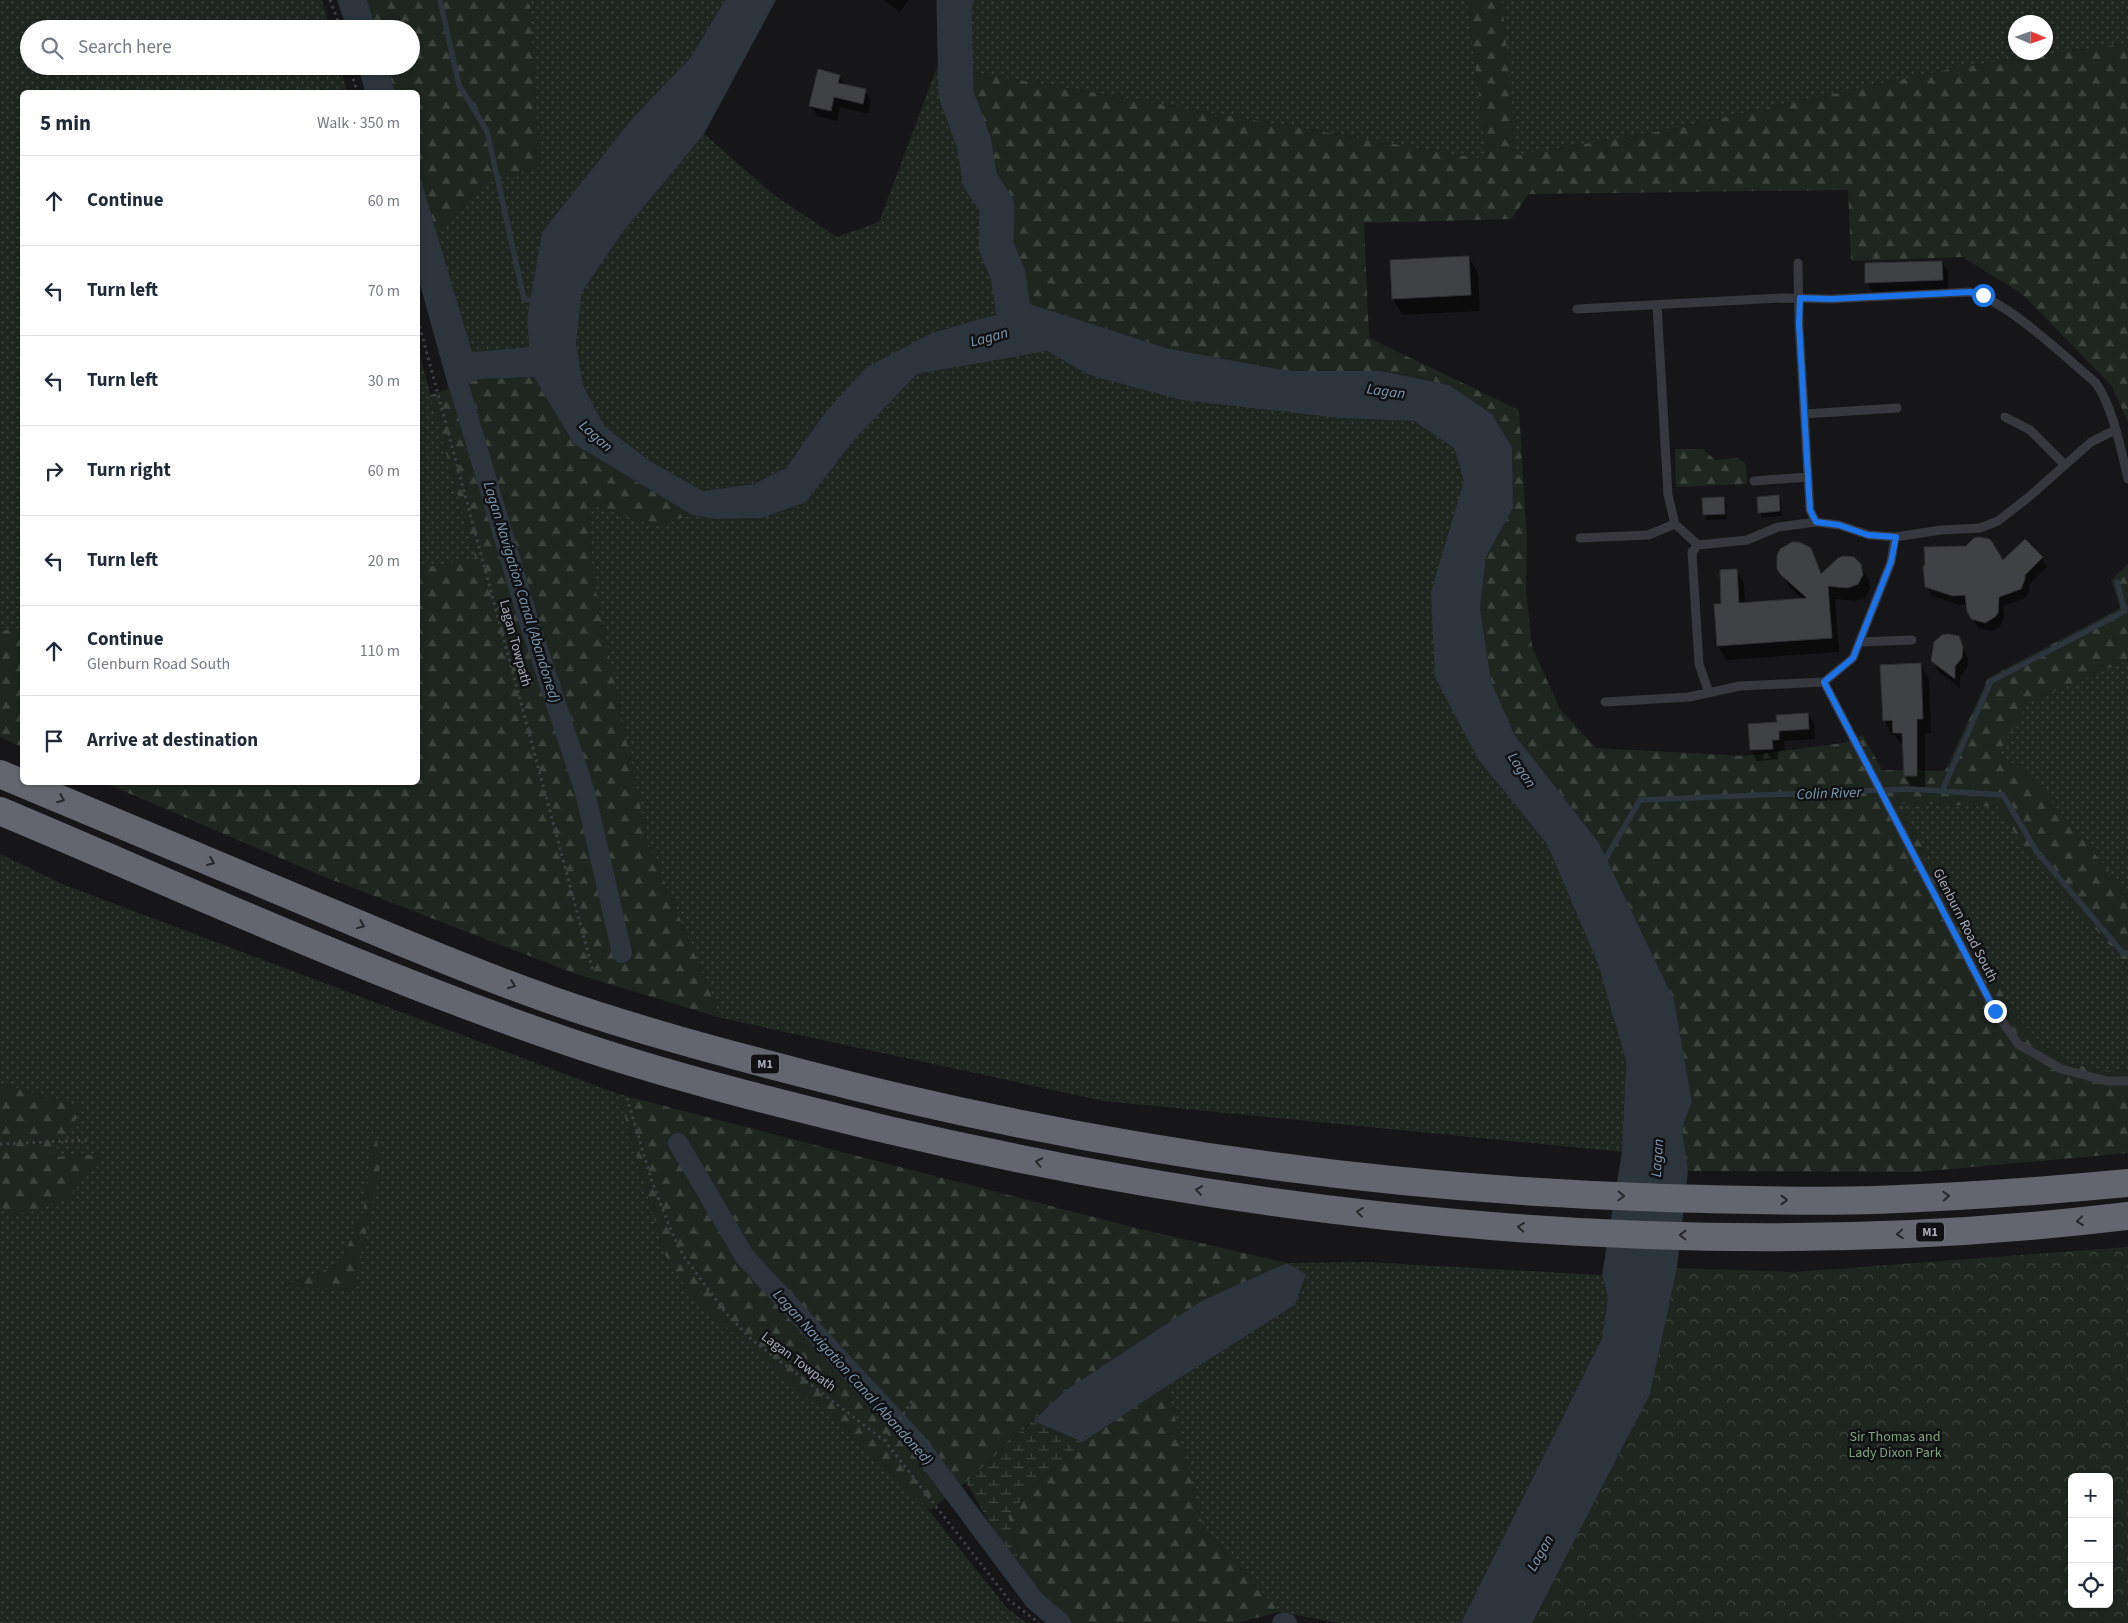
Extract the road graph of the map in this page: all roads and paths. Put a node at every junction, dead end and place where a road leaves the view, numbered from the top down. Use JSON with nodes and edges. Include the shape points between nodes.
{"nodes":[{"id":1,"x":330,"y":0,"type":"edge"},
{"id":2,"x":338,"y":20,"type":"edge"},
{"id":3,"x":352,"y":75,"type":"edge"},
{"id":4,"x":356,"y":90,"type":"edge"},
{"id":5,"x":1798,"y":263,"type":"dead end"},
{"id":6,"x":1800,"y":298,"type":"junction"},
{"id":7,"x":1657,"y":305,"type":"junction"},
{"id":8,"x":1577,"y":309,"type":"dead end"},
{"id":9,"x":420,"y":327,"type":"edge"},
{"id":10,"x":1897,"y":408,"type":"dead end"},
{"id":11,"x":1804,"y":414,"type":"junction"},
{"id":12,"x":2005,"y":417,"type":"dead end"},
{"id":13,"x":2115,"y":430,"type":"junction"},
{"id":14,"x":2065,"y":465,"type":"junction"},
{"id":15,"x":1808,"y":477,"type":"junction"},
{"id":16,"x":2128,"y":479,"type":"edge"},
{"id":17,"x":1754,"y":481,"type":"dead end"},
{"id":18,"x":1816,"y":522,"type":"junction"},
{"id":19,"x":1675,"y":524,"type":"junction"},
{"id":20,"x":1896,"y":537,"type":"junction"},
{"id":21,"x":1580,"y":538,"type":"dead end"},
{"id":22,"x":1698,"y":546,"type":"junction"},
{"id":23,"x":1912,"y":640,"type":"dead end"},
{"id":24,"x":1859,"y":642,"type":"junction"},
{"id":25,"x":1824,"y":682,"type":"junction"},
{"id":26,"x":1709,"y":693,"type":"junction"},
{"id":27,"x":1605,"y":702,"type":"dead end"},
{"id":28,"x":0,"y":774,"type":"edge"},
{"id":29,"x":20,"y":782,"type":"edge"},
{"id":30,"x":26,"y":785,"type":"edge"},
{"id":31,"x":0,"y":812,"type":"edge"},
{"id":32,"x":593,"y":971,"type":"dead end"},
{"id":33,"x":2128,"y":1081,"type":"edge"},
{"id":34,"x":627,"y":1098,"type":"dead end"},
{"id":35,"x":90,"y":1140,"type":"dead end"},
{"id":36,"x":0,"y":1144,"type":"edge"},
{"id":37,"x":2128,"y":1183,"type":"edge"},
{"id":38,"x":2128,"y":1216,"type":"edge"},
{"id":39,"x":914,"y":1398,"type":"dead end"},
{"id":40,"x":885,"y":1441,"type":"junction"},
{"id":41,"x":1039,"y":1623,"type":"edge"}],
"edges":[{"from":1,"to":2,"type":"path"},
{"from":3,"to":4,"type":"path"},
{"from":5,"to":6,"type":"lane"},
{"from":6,"to":7,"type":"lane"},
{"from":6,"to":11,"type":"lane"},
{"from":6,"to":13,"type":"lane","via":[[1970,292],[1983,295],[2013,314],[2096,383],[2103,393]]},
{"from":7,"to":8,"type":"lane"},
{"from":7,"to":19,"type":"lane","via":[[1668,494]]},
{"from":9,"to":32,"type":"path","name":"Lagan Towpath"},
{"from":10,"to":11,"type":"lane"},
{"from":11,"to":15,"type":"lane"},
{"from":12,"to":14,"type":"lane","via":[[2030,430]]},
{"from":13,"to":14,"type":"lane","via":[[2091,442]]},
{"from":13,"to":16,"type":"lane"},
{"from":14,"to":20,"type":"lane","via":[[1998,521],[1980,528]]},
{"from":15,"to":17,"type":"lane"},
{"from":15,"to":18,"type":"lane","via":[[1810,510]]},
{"from":18,"to":20,"type":"lane","via":[[1839,525],[1868,535]]},
{"from":18,"to":22,"type":"lane","via":[[1778,527],[1747,540]]},
{"from":19,"to":21,"type":"lane","via":[[1648,535]]},
{"from":19,"to":22,"type":"lane"},
{"from":20,"to":24,"type":"lane","via":[[1891,562]]},
{"from":22,"to":26,"type":"lane","via":[[1692,552],[1699,664]]},
{"from":23,"to":24,"type":"lane"},
{"from":24,"to":25,"type":"lane","via":[[1853,658]]},
{"from":25,"to":26,"type":"lane","via":[[1740,686]]},
{"from":25,"to":33,"type":"lane","name":"Glenburn Road South","via":[[1995,1011],[2018,1044],[2061,1069],[2107,1081]]},
{"from":26,"to":27,"type":"lane"},
{"from":28,"to":29,"type":"highway","number":"M1","one_way":true},
{"from":30,"to":37,"type":"highway","number":"M1","one_way":true,"via":[[532,993],[641,1029],[892,1096],[1110,1142],[1364,1178],[1572,1195],[1872,1200]]},
{"from":38,"to":31,"type":"highway","number":"M1","one_way":true,"via":[[1888,1235],[1570,1232],[1328,1208],[1097,1174],[946,1144],[795,1108],[578,1045],[407,983]]},
{"from":34,"to":40,"type":"path","name":"Lagan Towpath","via":[[652,1182],[673,1235],[683,1255],[725,1312],[750,1338]]},
{"from":35,"to":36,"type":"path"},
{"from":39,"to":40,"type":"path"},
{"from":40,"to":41,"type":"path","name":"Lagan Towpath","via":[[1009,1600]]}]}
